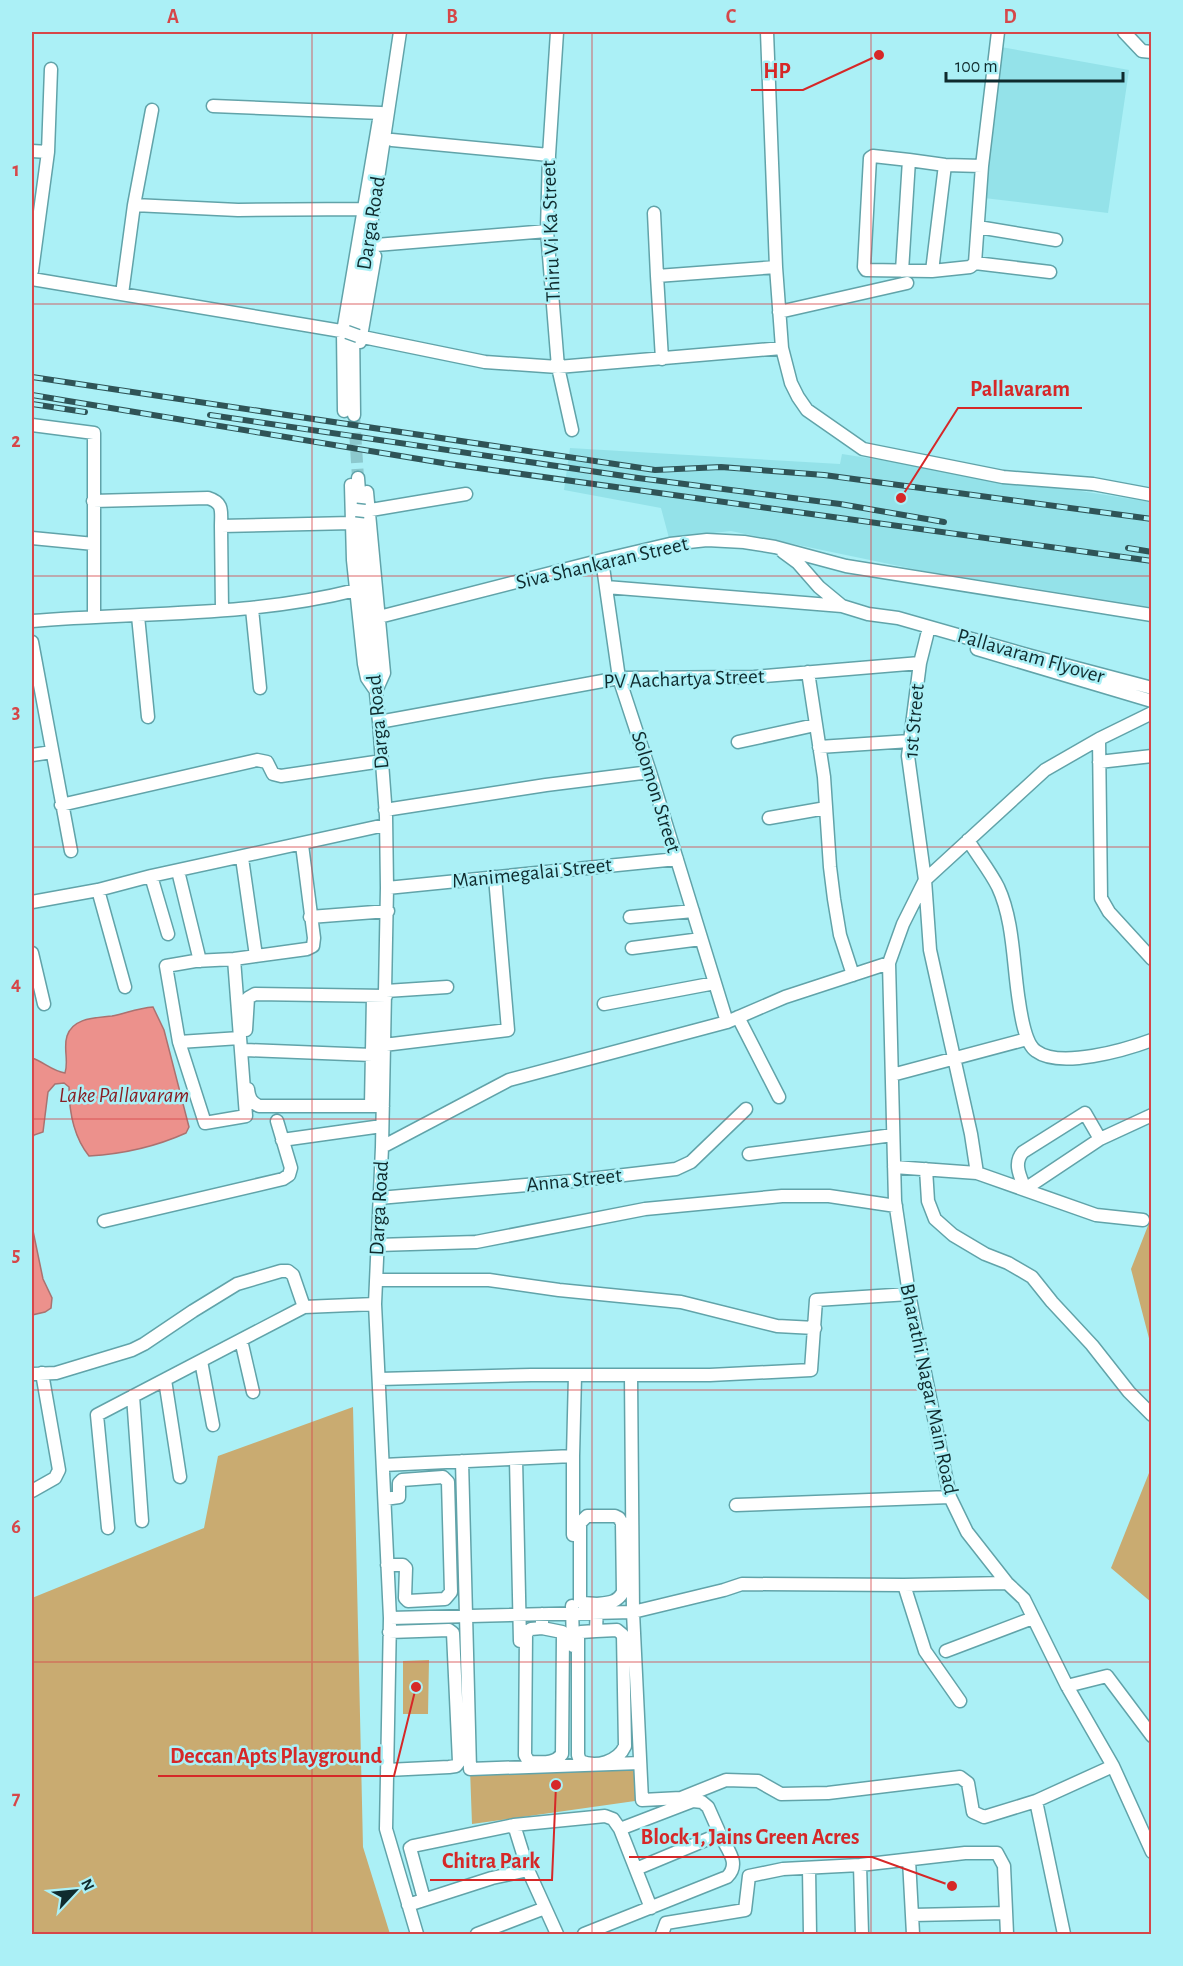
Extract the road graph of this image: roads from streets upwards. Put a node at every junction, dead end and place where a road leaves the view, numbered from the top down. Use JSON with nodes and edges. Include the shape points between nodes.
{"nodes":[{"id":1,"x":400,"y":32,"type":"edge"},
{"id":2,"x":557,"y":32,"type":"edge"},
{"id":3,"x":767,"y":32,"type":"edge"},
{"id":4,"x":998,"y":32,"type":"edge"},
{"id":5,"x":1124,"y":32,"type":"edge"},
{"id":6,"x":1152,"y":52,"type":"edge"},
{"id":7,"x":51,"y":69,"type":"dead end"},
{"id":8,"x":390,"y":101,"type":"junction"},
{"id":9,"x":213,"y":106,"type":"dead end"},
{"id":10,"x":152,"y":110,"type":"dead end"},
{"id":11,"x":381,"y":113,"type":"junction"},
{"id":12,"x":392,"y":140,"type":"junction"},
{"id":13,"x":32,"y":151,"type":"edge"},
{"id":14,"x":48,"y":152,"type":"junction"},
{"id":15,"x":549,"y":155,"type":"junction"},
{"id":16,"x":909,"y":160,"type":"junction"},
{"id":17,"x":945,"y":165,"type":"junction"},
{"id":18,"x":982,"y":166,"type":"junction"},
{"id":19,"x":134,"y":205,"type":"junction"},
{"id":20,"x":364,"y":209,"type":"junction"},
{"id":21,"x":654,"y":213,"type":"dead end"},
{"id":22,"x":978,"y":226,"type":"junction"},
{"id":23,"x":547,"y":231,"type":"junction"},
{"id":24,"x":1056,"y":240,"type":"dead end"},
{"id":25,"x":376,"y":245,"type":"junction"},
{"id":26,"x":975,"y":263,"type":"junction"},
{"id":27,"x":776,"y":267,"type":"junction"},
{"id":28,"x":32,"y":271,"type":"edge"},
{"id":29,"x":932,"y":271,"type":"junction"},
{"id":30,"x":1050,"y":273,"type":"dead end"},
{"id":31,"x":657,"y":276,"type":"junction"},
{"id":32,"x":904,"y":277,"type":"junction"},
{"id":33,"x":32,"y":279,"type":"edge"},
{"id":34,"x":122,"y":294,"type":"junction"},
{"id":35,"x":779,"y":312,"type":"junction"},
{"id":36,"x":352,"y":334,"type":"junction"},
{"id":37,"x":782,"y":348,"type":"junction"},
{"id":38,"x":662,"y":359,"type":"junction"},
{"id":39,"x":558,"y":367,"type":"junction"},
{"id":40,"x":360,"y":396,"type":"dead end"},
{"id":41,"x":32,"y":425,"type":"edge"},
{"id":42,"x":572,"y":430,"type":"dead end"},
{"id":43,"x":368,"y":492,"type":"dead end"},
{"id":44,"x":466,"y":494,"type":"dead end"},
{"id":45,"x":1152,"y":495,"type":"edge"},
{"id":46,"x":93,"y":501,"type":"junction"},
{"id":47,"x":359,"y":513,"type":"junction"},
{"id":48,"x":221,"y":526,"type":"junction"},
{"id":49,"x":32,"y":538,"type":"edge"},
{"id":50,"x":94,"y":544,"type":"junction"},
{"id":51,"x":776,"y":547,"type":"junction"},
{"id":52,"x":602,"y":560,"type":"junction"},
{"id":53,"x":606,"y":586,"type":"junction"},
{"id":54,"x":356,"y":590,"type":"junction"},
{"id":55,"x":842,"y":606,"type":"junction"},
{"id":56,"x":252,"y":609,"type":"junction"},
{"id":57,"x":222,"y":610,"type":"junction"},
{"id":58,"x":1152,"y":615,"type":"edge"},
{"id":59,"x":94,"y":616,"type":"junction"},
{"id":60,"x":138,"y":616,"type":"junction"},
{"id":61,"x":379,"y":617,"type":"junction"},
{"id":62,"x":32,"y":621,"type":"edge"},
{"id":63,"x":911,"y":621,"type":"junction"},
{"id":64,"x":927,"y":635,"type":"junction"},
{"id":65,"x":32,"y":642,"type":"edge"},
{"id":66,"x":920,"y":663,"type":"junction"},
{"id":67,"x":808,"y":672,"type":"junction"},
{"id":68,"x":619,"y":678,"type":"junction"},
{"id":69,"x":260,"y":688,"type":"dead end"},
{"id":70,"x":1149,"y":688,"type":"edge"},
{"id":71,"x":376,"y":691,"type":"junction"},
{"id":72,"x":1152,"y":700,"type":"edge"},
{"id":73,"x":1152,"y":713,"type":"edge"},
{"id":74,"x":148,"y":717,"type":"dead end"},
{"id":75,"x":379,"y":722,"type":"junction"},
{"id":76,"x":815,"y":725,"type":"junction"},
{"id":77,"x":1099,"y":739,"type":"junction"},
{"id":78,"x":910,"y":741,"type":"junction"},
{"id":79,"x":738,"y":742,"type":"dead end"},
{"id":80,"x":819,"y":747,"type":"junction"},
{"id":81,"x":52,"y":752,"type":"junction"},
{"id":82,"x":32,"y":755,"type":"edge"},
{"id":83,"x":1152,"y":756,"type":"edge"},
{"id":84,"x":382,"y":761,"type":"junction"},
{"id":85,"x":1099,"y":762,"type":"junction"},
{"id":86,"x":650,"y":772,"type":"junction"},
{"id":87,"x":61,"y":805,"type":"junction"},
{"id":88,"x":826,"y":808,"type":"junction"},
{"id":89,"x":385,"y":810,"type":"junction"},
{"id":90,"x":769,"y":818,"type":"dead end"},
{"id":91,"x":385,"y":825,"type":"junction"},
{"id":92,"x":968,"y":840,"type":"junction"},
{"id":93,"x":302,"y":845,"type":"junction"},
{"id":94,"x":71,"y":851,"type":"dead end"},
{"id":95,"x":242,"y":858,"type":"junction"},
{"id":96,"x":677,"y":859,"type":"junction"},
{"id":97,"x":178,"y":871,"type":"junction"},
{"id":98,"x":151,"y":876,"type":"junction"},
{"id":99,"x":495,"y":877,"type":"junction"},
{"id":100,"x":925,"y":880,"type":"junction"},
{"id":101,"x":387,"y":888,"type":"junction"},
{"id":102,"x":98,"y":890,"type":"junction"},
{"id":103,"x":32,"y":902,"type":"edge"},
{"id":104,"x":388,"y":911,"type":"junction"},
{"id":105,"x":693,"y":911,"type":"junction"},
{"id":106,"x":310,"y":916,"type":"junction"},
{"id":107,"x":630,"y":916,"type":"dead end"},
{"id":108,"x":168,"y":934,"type":"dead end"},
{"id":109,"x":701,"y":939,"type":"junction"},
{"id":110,"x":632,"y":948,"type":"dead end"},
{"id":111,"x":32,"y":953,"type":"edge"},
{"id":112,"x":256,"y":956,"type":"junction"},
{"id":113,"x":234,"y":959,"type":"junction"},
{"id":114,"x":1152,"y":960,"type":"edge"},
{"id":115,"x":200,"y":961,"type":"junction"},
{"id":116,"x":889,"y":963,"type":"junction"},
{"id":117,"x":853,"y":975,"type":"junction"},
{"id":118,"x":715,"y":983,"type":"junction"},
{"id":119,"x":125,"y":987,"type":"dead end"},
{"id":120,"x":447,"y":987,"type":"dead end"},
{"id":121,"x":382,"y":994,"type":"junction"},
{"id":122,"x":44,"y":1004,"type":"dead end"},
{"id":123,"x":604,"y":1004,"type":"dead end"},
{"id":124,"x":732,"y":1019,"type":"junction"},
{"id":125,"x":240,"y":1038,"type":"junction"},
{"id":126,"x":1027,"y":1039,"type":"junction"},
{"id":127,"x":1152,"y":1040,"type":"edge"},
{"id":128,"x":179,"y":1042,"type":"junction"},
{"id":129,"x":384,"y":1045,"type":"junction"},
{"id":130,"x":246,"y":1050,"type":"junction"},
{"id":131,"x":372,"y":1055,"type":"junction"},
{"id":132,"x":954,"y":1059,"type":"junction"},
{"id":133,"x":892,"y":1074,"type":"junction"},
{"id":134,"x":779,"y":1097,"type":"dead end"},
{"id":135,"x":377,"y":1106,"type":"junction"},
{"id":136,"x":746,"y":1109,"type":"dead end"},
{"id":137,"x":1152,"y":1115,"type":"edge"},
{"id":138,"x":278,"y":1121,"type":"dead end"},
{"id":139,"x":382,"y":1126,"type":"junction"},
{"id":140,"x":893,"y":1135,"type":"junction"},
{"id":141,"x":1100,"y":1139,"type":"junction"},
{"id":142,"x":282,"y":1140,"type":"junction"},
{"id":143,"x":382,"y":1148,"type":"junction"},
{"id":144,"x":749,"y":1154,"type":"dead end"},
{"id":145,"x":894,"y":1167,"type":"junction"},
{"id":146,"x":926,"y":1169,"type":"junction"},
{"id":147,"x":977,"y":1173,"type":"junction"},
{"id":148,"x":1025,"y":1189,"type":"junction"},
{"id":149,"x":379,"y":1198,"type":"junction"},
{"id":150,"x":896,"y":1206,"type":"junction"},
{"id":151,"x":1143,"y":1220,"type":"dead end"},
{"id":152,"x":104,"y":1221,"type":"dead end"},
{"id":153,"x":377,"y":1245,"type":"junction"},
{"id":154,"x":376,"y":1280,"type":"junction"},
{"id":155,"x":909,"y":1294,"type":"junction"},
{"id":156,"x":375,"y":1304,"type":"junction"},
{"id":157,"x":304,"y":1307,"type":"junction"},
{"id":158,"x":815,"y":1328,"type":"junction"},
{"id":159,"x":241,"y":1340,"type":"junction"},
{"id":160,"x":201,"y":1361,"type":"junction"},
{"id":161,"x":37,"y":1373,"type":"edge"},
{"id":162,"x":575,"y":1375,"type":"junction"},
{"id":163,"x":631,"y":1375,"type":"junction"},
{"id":164,"x":379,"y":1379,"type":"junction"},
{"id":165,"x":165,"y":1380,"type":"junction"},
{"id":166,"x":254,"y":1392,"type":"dead end"},
{"id":167,"x":133,"y":1396,"type":"junction"},
{"id":168,"x":1152,"y":1415,"type":"edge"},
{"id":169,"x":213,"y":1425,"type":"dead end"},
{"id":170,"x":573,"y":1456,"type":"junction"},
{"id":171,"x":516,"y":1460,"type":"junction"},
{"id":172,"x":462,"y":1461,"type":"junction"},
{"id":173,"x":383,"y":1465,"type":"junction"},
{"id":174,"x":180,"y":1477,"type":"dead end"},
{"id":175,"x":32,"y":1488,"type":"edge"},
{"id":176,"x":950,"y":1497,"type":"junction"},
{"id":177,"x":385,"y":1499,"type":"junction"},
{"id":178,"x":736,"y":1505,"type":"dead end"},
{"id":179,"x":142,"y":1521,"type":"dead end"},
{"id":180,"x":108,"y":1528,"type":"dead end"},
{"id":181,"x":387,"y":1565,"type":"junction"},
{"id":182,"x":1007,"y":1583,"type":"junction"},
{"id":183,"x":904,"y":1585,"type":"junction"},
{"id":184,"x":597,"y":1608,"type":"junction"},
{"id":185,"x":633,"y":1612,"type":"junction"},
{"id":186,"x":572,"y":1613,"type":"junction"},
{"id":187,"x":542,"y":1614,"type":"junction"},
{"id":188,"x":519,"y":1615,"type":"junction"},
{"id":189,"x":466,"y":1616,"type":"junction"},
{"id":190,"x":1033,"y":1617,"type":"junction"},
{"id":191,"x":390,"y":1618,"type":"junction"},
{"id":192,"x":542,"y":1628,"type":"junction"},
{"id":193,"x":596,"y":1631,"type":"junction"},
{"id":194,"x":390,"y":1632,"type":"junction"},
{"id":195,"x":946,"y":1651,"type":"dead end"},
{"id":196,"x":1067,"y":1686,"type":"junction"},
{"id":197,"x":960,"y":1701,"type":"dead end"},
{"id":198,"x":1152,"y":1736,"type":"edge"},
{"id":199,"x":640,"y":1763,"type":"junction"},
{"id":200,"x":1113,"y":1766,"type":"junction"},
{"id":201,"x":574,"y":1767,"type":"junction"},
{"id":202,"x":522,"y":1768,"type":"junction"},
{"id":203,"x":387,"y":1770,"type":"junction"},
{"id":204,"x":1036,"y":1801,"type":"junction"},
{"id":205,"x":514,"y":1825,"type":"junction"},
{"id":206,"x":620,"y":1829,"type":"junction"},
{"id":207,"x":720,"y":1834,"type":"junction"},
{"id":208,"x":1152,"y":1852,"type":"edge"},
{"id":209,"x":909,"y":1860,"type":"junction"},
{"id":210,"x":860,"y":1865,"type":"junction"},
{"id":211,"x":809,"y":1868,"type":"junction"},
{"id":212,"x":636,"y":1869,"type":"junction"},
{"id":213,"x":528,"y":1870,"type":"junction"},
{"id":214,"x":423,"y":1899,"type":"junction"},
{"id":215,"x":408,"y":1905,"type":"junction"},
{"id":216,"x":545,"y":1908,"type":"junction"},
{"id":217,"x":651,"y":1908,"type":"junction"},
{"id":218,"x":1006,"y":1913,"type":"junction"},
{"id":219,"x":912,"y":1915,"type":"junction"},
{"id":220,"x":417,"y":1935,"type":"edge"},
{"id":221,"x":477,"y":1935,"type":"edge"},
{"id":222,"x":557,"y":1935,"type":"edge"},
{"id":223,"x":584,"y":1935,"type":"edge"},
{"id":224,"x":662,"y":1935,"type":"edge"},
{"id":225,"x":810,"y":1935,"type":"edge"},
{"id":226,"x":862,"y":1935,"type":"edge"},
{"id":227,"x":913,"y":1935,"type":"edge"},
{"id":228,"x":1007,"y":1935,"type":"edge"},
{"id":229,"x":1064,"y":1935,"type":"edge"}],
"edges":[{"from":1,"to":8,"type":"street","name":"Darga Road"},
{"from":2,"to":15,"type":"street","name":"Thiru Vi Ka Street"},
{"from":3,"to":27,"type":"street"},
{"from":4,"to":18,"type":"street"},
{"from":5,"to":6,"type":"street","via":[[1142,51]]},
{"from":7,"to":14,"type":"street"},
{"from":8,"to":11,"type":"street"},
{"from":8,"to":12,"type":"street","via":[[396,120]]},
{"from":8,"to":36,"type":"street","name":"Darga Road","via":[[353,326],[349,413]]},
{"from":9,"to":11,"type":"street"},
{"from":10,"to":19,"type":"street"},
{"from":11,"to":20,"type":"street"},
{"from":12,"to":15,"type":"street"},
{"from":12,"to":25,"type":"street"},
{"from":13,"to":14,"type":"street"},
{"from":14,"to":28,"type":"street"},
{"from":15,"to":23,"type":"street","name":"Thiru Vi Ka Street"},
{"from":16,"to":17,"type":"street"},
{"from":16,"to":32,"type":"street"},
{"from":16,"to":32,"type":"street","via":[[873,156],[870,162],[864,267]]},
{"from":17,"to":18,"type":"street"},
{"from":17,"to":29,"type":"street"},
{"from":18,"to":22,"type":"street"},
{"from":19,"to":20,"type":"street","via":[[238,210]]},
{"from":19,"to":34,"type":"street"},
{"from":20,"to":36,"type":"street"},
{"from":21,"to":31,"type":"street"},
{"from":22,"to":24,"type":"street"},
{"from":22,"to":26,"type":"street"},
{"from":23,"to":25,"type":"street"},
{"from":23,"to":39,"type":"street","name":"Thiru Vi Ka Street"},
{"from":25,"to":36,"type":"street"},
{"from":26,"to":29,"type":"street","via":[[970,267]]},
{"from":26,"to":30,"type":"street"},
{"from":27,"to":31,"type":"street"},
{"from":27,"to":35,"type":"street"},
{"from":29,"to":32,"type":"street"},
{"from":31,"to":38,"type":"street"},
{"from":32,"to":35,"type":"street"},
{"from":33,"to":34,"type":"street"},
{"from":34,"to":36,"type":"street"},
{"from":35,"to":37,"type":"street"},
{"from":36,"to":39,"type":"street","via":[[485,362]]},
{"from":36,"to":40,"type":"street","via":[[359,350]]},
{"from":37,"to":38,"type":"street"},
{"from":37,"to":45,"type":"street","via":[[791,383],[807,410],[863,449],[1003,477],[1093,484]]},
{"from":38,"to":39,"type":"street"},
{"from":39,"to":42,"type":"street","name":"Thiru Vi Ka Street"},
{"from":41,"to":46,"type":"street","via":[[94,433]]},
{"from":43,"to":47,"type":"street"},
{"from":44,"to":47,"type":"street"},
{"from":46,"to":48,"type":"street","via":[[208,498],[221,507]]},
{"from":46,"to":50,"type":"street"},
{"from":47,"to":48,"type":"street"},
{"from":47,"to":54,"type":"street"},
{"from":47,"to":61,"type":"street"},
{"from":47,"to":71,"type":"street","name":"Darga Road","via":[[354,478]]},
{"from":48,"to":57,"type":"street"},
{"from":49,"to":50,"type":"street"},
{"from":50,"to":59,"type":"street"},
{"from":51,"to":52,"type":"street","name":"Siva Shankaran Street","via":[[707,540]]},
{"from":51,"to":55,"type":"street","name":"Siva Shankaran Street"},
{"from":51,"to":58,"type":"street","via":[[846,566]]},
{"from":52,"to":53,"type":"street","name":"Solomon Street"},
{"from":52,"to":61,"type":"street","name":"Siva Shankaran Street"},
{"from":53,"to":55,"type":"street"},
{"from":53,"to":68,"type":"street","name":"Solomon Street"},
{"from":54,"to":56,"type":"street"},
{"from":54,"to":71,"type":"street","via":[[364,664]]},
{"from":55,"to":63,"type":"street","name":"Siva Shankaran Street"},
{"from":56,"to":57,"type":"street"},
{"from":56,"to":69,"type":"street"},
{"from":57,"to":60,"type":"street"},
{"from":59,"to":60,"type":"street"},
{"from":59,"to":62,"type":"street"},
{"from":60,"to":74,"type":"street"},
{"from":61,"to":71,"type":"street","via":[[384,673]]},
{"from":63,"to":64,"type":"street","via":[[916,630]]},
{"from":63,"to":70,"type":"street","name":"Pallavaram Flyover"},
{"from":64,"to":66,"type":"street","name":"1st Street"},
{"from":64,"to":72,"type":"street"},
{"from":65,"to":81,"type":"street"},
{"from":66,"to":67,"type":"street","name":"PV Aachartya Street"},
{"from":66,"to":78,"type":"street","name":"1st Street"},
{"from":67,"to":68,"type":"street","name":"PV Aachartya Street","via":[[754,677]]},
{"from":67,"to":76,"type":"street"},
{"from":68,"to":75,"type":"street","name":"PV Aachartya Street"},
{"from":68,"to":86,"type":"street","name":"Solomon Street"},
{"from":71,"to":75,"type":"street","name":"Darga Road"},
{"from":73,"to":77,"type":"street"},
{"from":75,"to":84,"type":"street","name":"Darga Road"},
{"from":76,"to":79,"type":"street"},
{"from":76,"to":80,"type":"street"},
{"from":77,"to":85,"type":"street"},
{"from":77,"to":92,"type":"street","via":[[1045,770]]},
{"from":78,"to":80,"type":"street"},
{"from":78,"to":100,"type":"street","name":"1st Street","via":[[908,756]]},
{"from":80,"to":88,"type":"street"},
{"from":81,"to":82,"type":"street"},
{"from":81,"to":87,"type":"street"},
{"from":83,"to":85,"type":"street"},
{"from":84,"to":87,"type":"street","via":[[281,776],[273,774],[267,762],[257,760]]},
{"from":84,"to":89,"type":"street","name":"Darga Road"},
{"from":85,"to":114,"type":"street","via":[[1101,898]]},
{"from":86,"to":89,"type":"street"},
{"from":86,"to":96,"type":"street","name":"Solomon Street"},
{"from":87,"to":94,"type":"street"},
{"from":88,"to":90,"type":"street"},
{"from":88,"to":117,"type":"street","via":[[834,899]]},
{"from":89,"to":91,"type":"street","name":"Darga Road"},
{"from":91,"to":93,"type":"street"},
{"from":91,"to":101,"type":"street","name":"Darga Road"},
{"from":92,"to":100,"type":"street"},
{"from":92,"to":126,"type":"street","via":[[997,886],[1006,914]]},
{"from":93,"to":95,"type":"street"},
{"from":93,"to":106,"type":"street"},
{"from":95,"to":97,"type":"street"},
{"from":95,"to":112,"type":"street"},
{"from":96,"to":99,"type":"street","name":"Manimegalai Street"},
{"from":96,"to":105,"type":"street","name":"Solomon Street"},
{"from":97,"to":98,"type":"street"},
{"from":97,"to":115,"type":"street"},
{"from":98,"to":102,"type":"street"},
{"from":98,"to":108,"type":"street"},
{"from":99,"to":101,"type":"street","name":"Manimegalai Street"},
{"from":99,"to":129,"type":"street","via":[[508,1030]]},
{"from":100,"to":116,"type":"street","name":"Bharathi Nagar Main Road"},
{"from":100,"to":132,"type":"street","name":"1st Street","via":[[930,950]]},
{"from":101,"to":104,"type":"street","name":"Darga Road"},
{"from":102,"to":103,"type":"street"},
{"from":102,"to":119,"type":"street"},
{"from":104,"to":106,"type":"street"},
{"from":104,"to":121,"type":"street","name":"Darga Road"},
{"from":105,"to":107,"type":"street"},
{"from":105,"to":109,"type":"street","name":"Solomon Street"},
{"from":106,"to":112,"type":"street","via":[[313,946]]},
{"from":109,"to":110,"type":"street"},
{"from":109,"to":118,"type":"street","name":"Solomon Street"},
{"from":111,"to":122,"type":"street"},
{"from":112,"to":113,"type":"street"},
{"from":113,"to":115,"type":"street"},
{"from":113,"to":125,"type":"street"},
{"from":115,"to":128,"type":"street","via":[[166,966]]},
{"from":116,"to":117,"type":"street"},
{"from":116,"to":133,"type":"street","name":"Bharathi Nagar Main Road"},
{"from":117,"to":124,"type":"street"},
{"from":118,"to":123,"type":"street"},
{"from":118,"to":124,"type":"street","name":"Solomon Street"},
{"from":120,"to":121,"type":"street"},
{"from":121,"to":129,"type":"street","name":"Darga Road"},
{"from":121,"to":130,"type":"street","via":[[255,994],[247,1003]]},
{"from":121,"to":131,"type":"street"},
{"from":124,"to":134,"type":"street","name":"Solomon Street"},
{"from":124,"to":143,"type":"street","via":[[509,1080]]},
{"from":125,"to":128,"type":"street"},
{"from":125,"to":128,"type":"street","via":[[246,1116],[205,1123]]},
{"from":126,"to":127,"type":"street","via":[[1037,1052],[1061,1058],[1104,1055]]},
{"from":126,"to":132,"type":"street"},
{"from":129,"to":135,"type":"street","name":"Darga Road"},
{"from":130,"to":131,"type":"street"},
{"from":130,"to":135,"type":"street","via":[[248,1095],[259,1106]]},
{"from":131,"to":135,"type":"street"},
{"from":132,"to":133,"type":"street"},
{"from":132,"to":147,"type":"street","name":"1st Street"},
{"from":133,"to":140,"type":"street","name":"Bharathi Nagar Main Road"},
{"from":135,"to":139,"type":"street","name":"Darga Road"},
{"from":136,"to":149,"type":"street","name":"Anna Street","via":[[691,1162],[676,1169]]},
{"from":137,"to":141,"type":"street"},
{"from":138,"to":142,"type":"street"},
{"from":139,"to":142,"type":"street"},
{"from":139,"to":143,"type":"street","name":"Darga Road"},
{"from":140,"to":144,"type":"street"},
{"from":140,"to":145,"type":"street","name":"Bharathi Nagar Main Road"},
{"from":141,"to":148,"type":"street"},
{"from":141,"to":148,"type":"street","via":[[1084,1113],[1023,1152],[1017,1168]]},
{"from":142,"to":152,"type":"street","via":[[291,1168],[283,1179]]},
{"from":143,"to":149,"type":"street","name":"Darga Road"},
{"from":145,"to":146,"type":"street"},
{"from":145,"to":150,"type":"street","name":"Bharathi Nagar Main Road"},
{"from":146,"to":147,"type":"street"},
{"from":146,"to":168,"type":"street","via":[[928,1201],[935,1219],[977,1249],[1032,1277]]},
{"from":147,"to":148,"type":"street"},
{"from":148,"to":151,"type":"street","via":[[1096,1215]]},
{"from":149,"to":153,"type":"street","name":"Darga Road"},
{"from":150,"to":153,"type":"street","via":[[829,1196],[782,1196],[645,1209],[476,1242]]},
{"from":150,"to":155,"type":"street","name":"Bharathi Nagar Main Road"},
{"from":153,"to":154,"type":"street","name":"Darga Road"},
{"from":154,"to":156,"type":"street","name":"Darga Road"},
{"from":154,"to":158,"type":"street","via":[[489,1280],[681,1302],[777,1326]]},
{"from":155,"to":158,"type":"street","via":[[816,1300]]},
{"from":155,"to":176,"type":"street","name":"Bharathi Nagar Main Road"},
{"from":156,"to":157,"type":"street"},
{"from":156,"to":164,"type":"street","name":"Darga Road"},
{"from":157,"to":159,"type":"street"},
{"from":157,"to":161,"type":"street","via":[[293,1275],[281,1271],[237,1284],[132,1350],[56,1373]]},
{"from":158,"to":163,"type":"street","via":[[811,1370]]},
{"from":159,"to":160,"type":"street"},
{"from":159,"to":166,"type":"street"},
{"from":160,"to":165,"type":"street"},
{"from":160,"to":169,"type":"street"},
{"from":161,"to":175,"type":"street","via":[[59,1470],[56,1478]]},
{"from":162,"to":163,"type":"street"},
{"from":162,"to":164,"type":"street"},
{"from":162,"to":170,"type":"street"},
{"from":163,"to":185,"type":"street"},
{"from":164,"to":173,"type":"street","name":"Darga Road"},
{"from":165,"to":167,"type":"street"},
{"from":165,"to":174,"type":"street"},
{"from":167,"to":179,"type":"street"},
{"from":167,"to":180,"type":"street","via":[[97,1415]]},
{"from":170,"to":171,"type":"street"},
{"from":170,"to":186,"type":"street"},
{"from":171,"to":172,"type":"street"},
{"from":171,"to":188,"type":"street"},
{"from":172,"to":173,"type":"street"},
{"from":172,"to":189,"type":"street"},
{"from":173,"to":177,"type":"street","name":"Darga Road"},
{"from":176,"to":178,"type":"street"},
{"from":176,"to":182,"type":"street","name":"Bharathi Nagar Main Road","via":[[967,1532]]},
{"from":177,"to":181,"type":"street","name":"Darga Road"},
{"from":177,"to":181,"type":"street","via":[[399,1497],[402,1479],[443,1477],[448,1482],[451,1592],[445,1599],[408,1601],[406,1568]]},
{"from":181,"to":191,"type":"street","name":"Darga Road"},
{"from":182,"to":183,"type":"street"},
{"from":182,"to":190,"type":"street","name":"Bharathi Nagar Main Road","via":[[1024,1599]]},
{"from":183,"to":185,"type":"street","via":[[742,1584]]},
{"from":183,"to":197,"type":"street","via":[[925,1651]]},
{"from":184,"to":184,"type":"street","via":[[611,1603],[623,1592],[622,1523],[615,1516],[587,1516],[580,1522],[580,1600]]},
{"from":184,"to":185,"type":"street"},
{"from":184,"to":186,"type":"street"},
{"from":184,"to":193,"type":"street"},
{"from":185,"to":199,"type":"street"},
{"from":186,"to":187,"type":"street"},
{"from":186,"to":201,"type":"street"},
{"from":187,"to":188,"type":"street"},
{"from":187,"to":192,"type":"street"},
{"from":188,"to":189,"type":"street"},
{"from":188,"to":202,"type":"street"},
{"from":189,"to":191,"type":"street"},
{"from":189,"to":202,"type":"street","via":[[470,1769]]},
{"from":190,"to":195,"type":"street"},
{"from":190,"to":196,"type":"street","name":"Bharathi Nagar Main Road"},
{"from":191,"to":194,"type":"street","name":"Darga Road"},
{"from":192,"to":192,"type":"street","via":[[564,1635],[562,1754],[553,1762],[529,1762],[525,1755],[526,1632]]},
{"from":193,"to":193,"type":"street","via":[[617,1630],[623,1635],[625,1746],[609,1762],[584,1763],[578,1755],[578,1635]]},
{"from":194,"to":203,"type":"street","name":"Darga Road"},
{"from":194,"to":203,"type":"street","via":[[453,1632],[459,1762],[449,1767]]},
{"from":196,"to":198,"type":"street","via":[[1107,1676]]},
{"from":196,"to":200,"type":"street","name":"Bharathi Nagar Main Road"},
{"from":199,"to":201,"type":"street"},
{"from":199,"to":204,"type":"street","via":[[642,1800],[681,1798],[726,1780],[758,1781],[781,1794],[828,1793],[960,1777],[968,1783],[973,1812],[984,1817]]},
{"from":200,"to":204,"type":"street"},
{"from":200,"to":208,"type":"street","name":"Bharathi Nagar Main Road"},
{"from":201,"to":202,"type":"street"},
{"from":203,"to":215,"type":"street","name":"Darga Road","via":[[386,1829]]},
{"from":204,"to":229,"type":"street"},
{"from":205,"to":206,"type":"street","via":[[605,1816]]},
{"from":205,"to":213,"type":"street"},
{"from":205,"to":214,"type":"street","via":[[410,1848]]},
{"from":206,"to":207,"type":"street","via":[[693,1801],[708,1807]]},
{"from":206,"to":212,"type":"street"},
{"from":207,"to":212,"type":"street"},
{"from":207,"to":217,"type":"street","via":[[734,1864],[733,1871],[727,1877]]},
{"from":209,"to":210,"type":"street"},
{"from":209,"to":218,"type":"street","via":[[997,1853],[1004,1866]]},
{"from":209,"to":219,"type":"street"},
{"from":210,"to":211,"type":"street"},
{"from":210,"to":226,"type":"street"},
{"from":211,"to":224,"type":"street","via":[[749,1876],[745,1910],[666,1923]]},
{"from":211,"to":225,"type":"street"},
{"from":212,"to":217,"type":"street"},
{"from":213,"to":214,"type":"street"},
{"from":213,"to":216,"type":"street"},
{"from":214,"to":215,"type":"street"},
{"from":215,"to":220,"type":"street","name":"Darga Road"},
{"from":216,"to":221,"type":"street"},
{"from":216,"to":222,"type":"street"},
{"from":217,"to":223,"type":"street"},
{"from":218,"to":219,"type":"street"},
{"from":218,"to":228,"type":"street"},
{"from":219,"to":227,"type":"street"}]}
